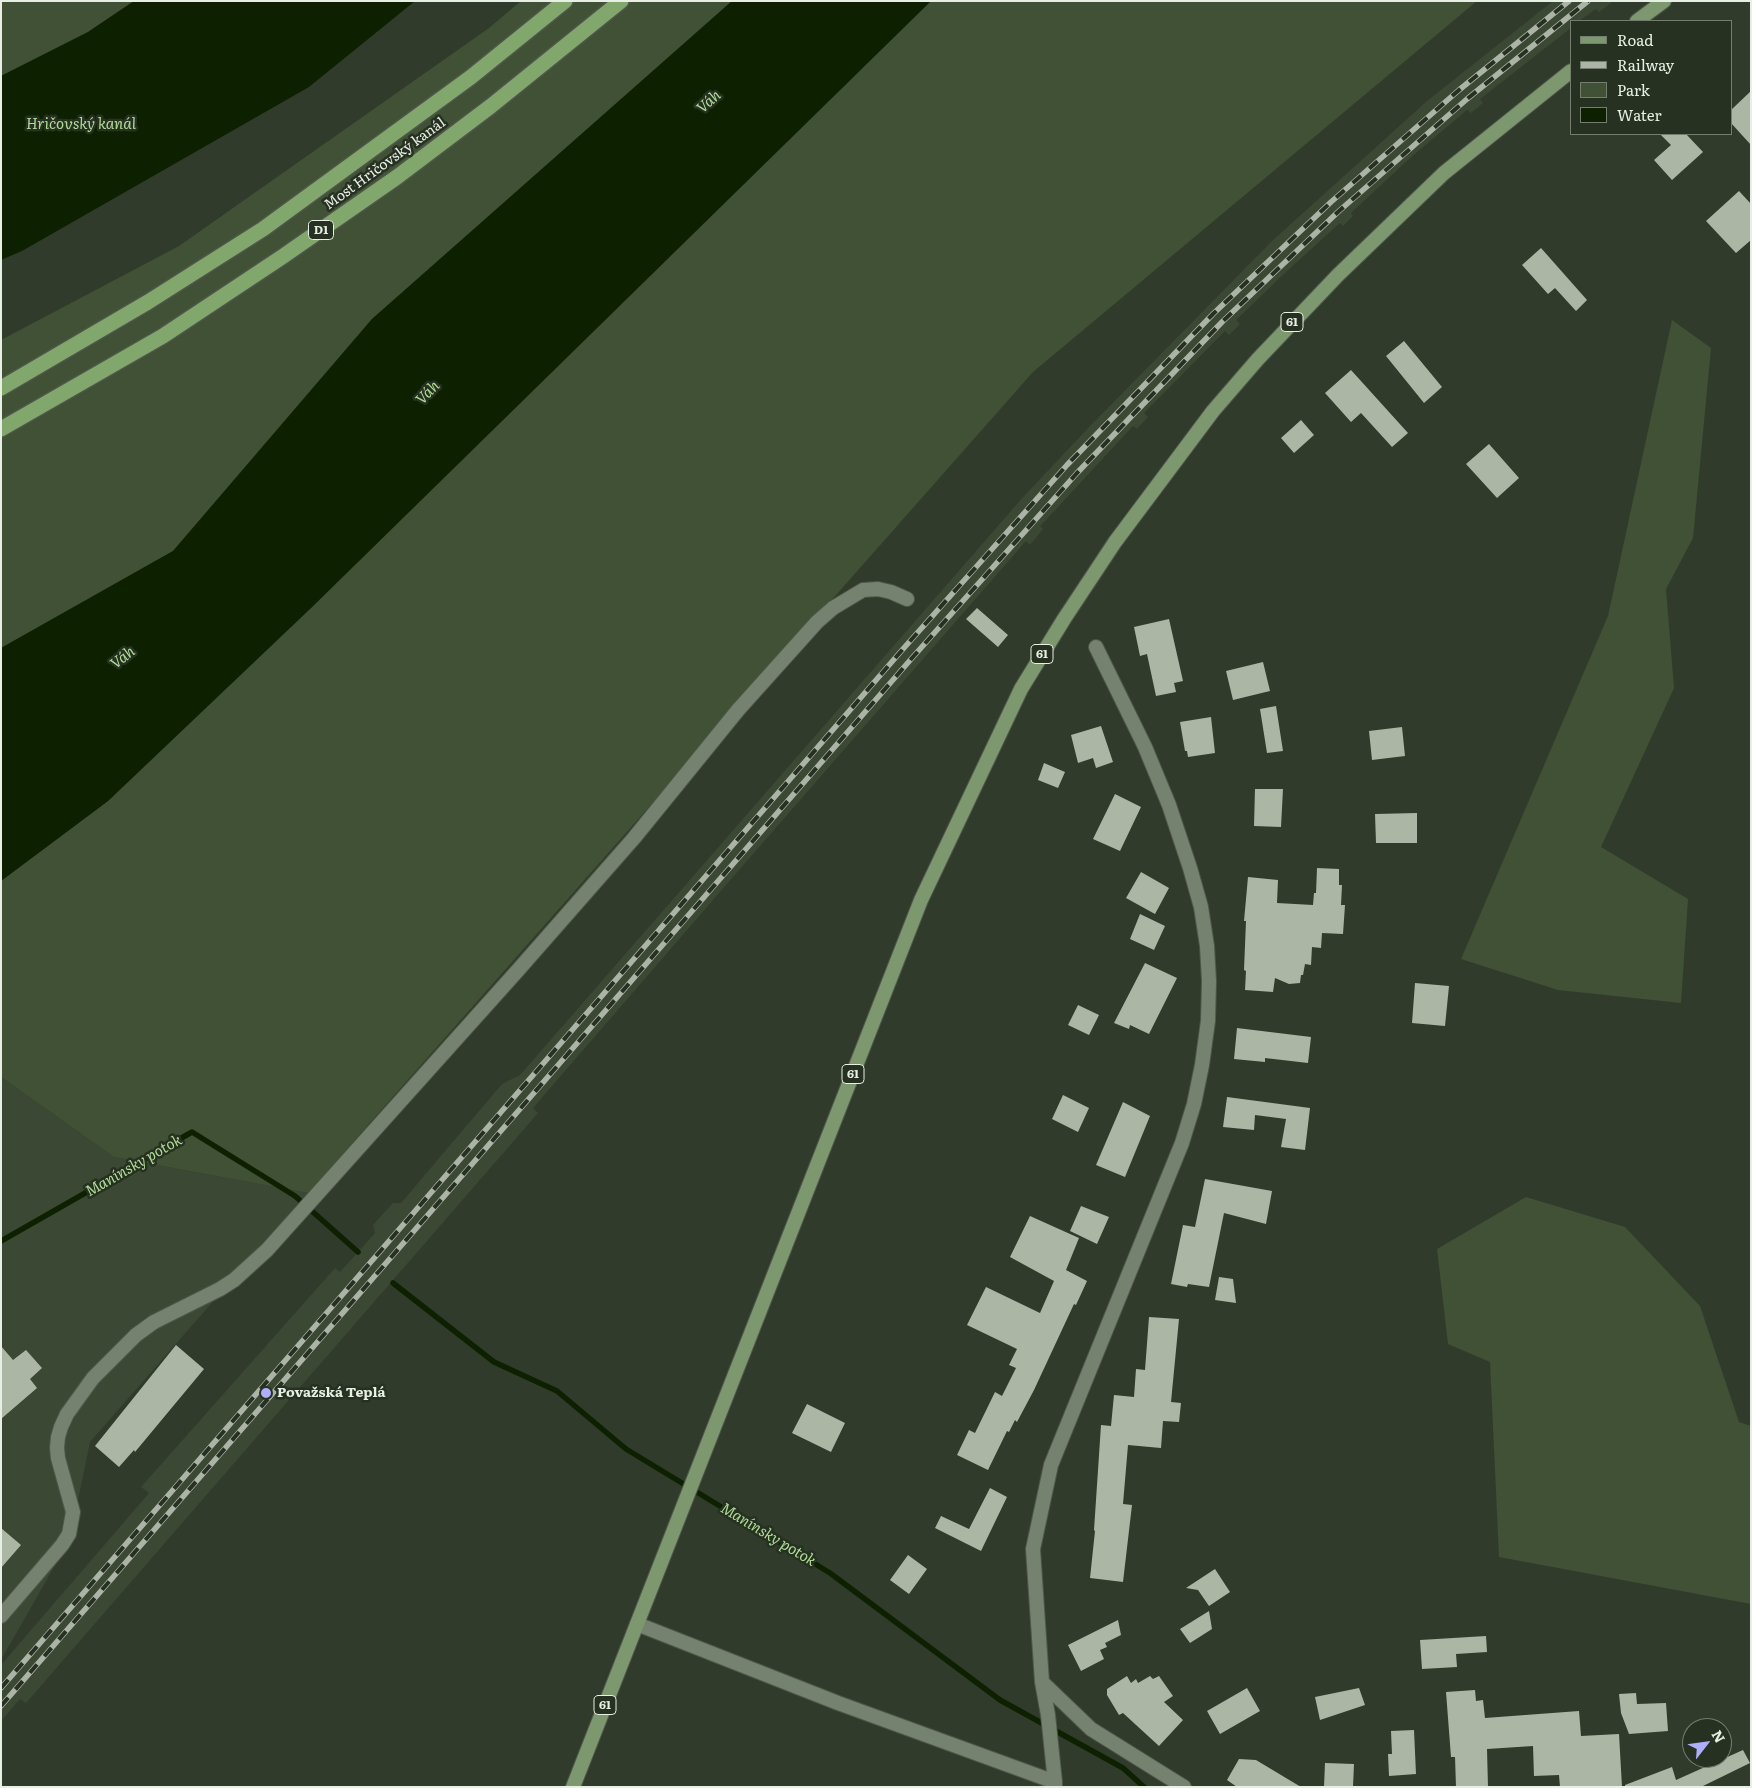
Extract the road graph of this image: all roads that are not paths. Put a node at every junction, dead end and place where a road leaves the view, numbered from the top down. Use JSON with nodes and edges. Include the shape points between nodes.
{"nodes":[{"id":1,"x":565,"y":1,"type":"edge"},
{"id":2,"x":621,"y":1,"type":"edge"},
{"id":3,"x":1664,"y":1,"type":"edge"},
{"id":4,"x":1638,"y":20,"type":"edge"},
{"id":5,"x":1570,"y":72,"type":"edge"},
{"id":6,"x":1,"y":388,"type":"edge"},
{"id":7,"x":1,"y":429,"type":"edge"},
{"id":8,"x":907,"y":600,"type":"dead end"},
{"id":9,"x":1096,"y":647,"type":"dead end"},
{"id":10,"x":1,"y":1616,"type":"edge"},
{"id":11,"x":637,"y":1624,"type":"junction"},
{"id":12,"x":1042,"y":1682,"type":"junction"},
{"id":13,"x":1055,"y":1784,"type":"edge"},
{"id":14,"x":573,"y":1787,"type":"edge"},
{"id":15,"x":1184,"y":1787,"type":"edge"}],
"edges":[{"from":1,"to":6,"type":"highway","name":"Most Hričovský kanál","number":"D1","via":[[471,77],[263,228],[148,302]]},
{"from":2,"to":7,"type":"highway","name":"Most Hričovský kanál","number":"D1","via":[[436,147],[282,257],[164,336]]},
{"from":3,"to":4,"type":"main road"},
{"from":5,"to":11,"type":"main road","number":"61","via":[[1444,173],[1292,322],[1213,411],[1171,465],[1115,542],[1021,689],[921,900]]},
{"from":8,"to":10,"type":"street","via":[[878,589],[863,590],[817,622],[738,710],[627,846],[267,1250],[234,1280],[154,1322],[136,1335],[93,1378],[67,1414],[58,1437],[58,1458],[72,1512],[69,1534]]},
{"from":9,"to":12,"type":"street","via":[[1169,805],[1190,868],[1207,946],[1210,981],[1208,1020],[1194,1104],[1182,1143],[1051,1465],[1033,1548]]},
{"from":11,"to":13,"type":"street"},
{"from":11,"to":14,"type":"main road","number":"61"},
{"from":12,"to":13,"type":"street"},
{"from":12,"to":15,"type":"street","via":[[1091,1730]]}]}
